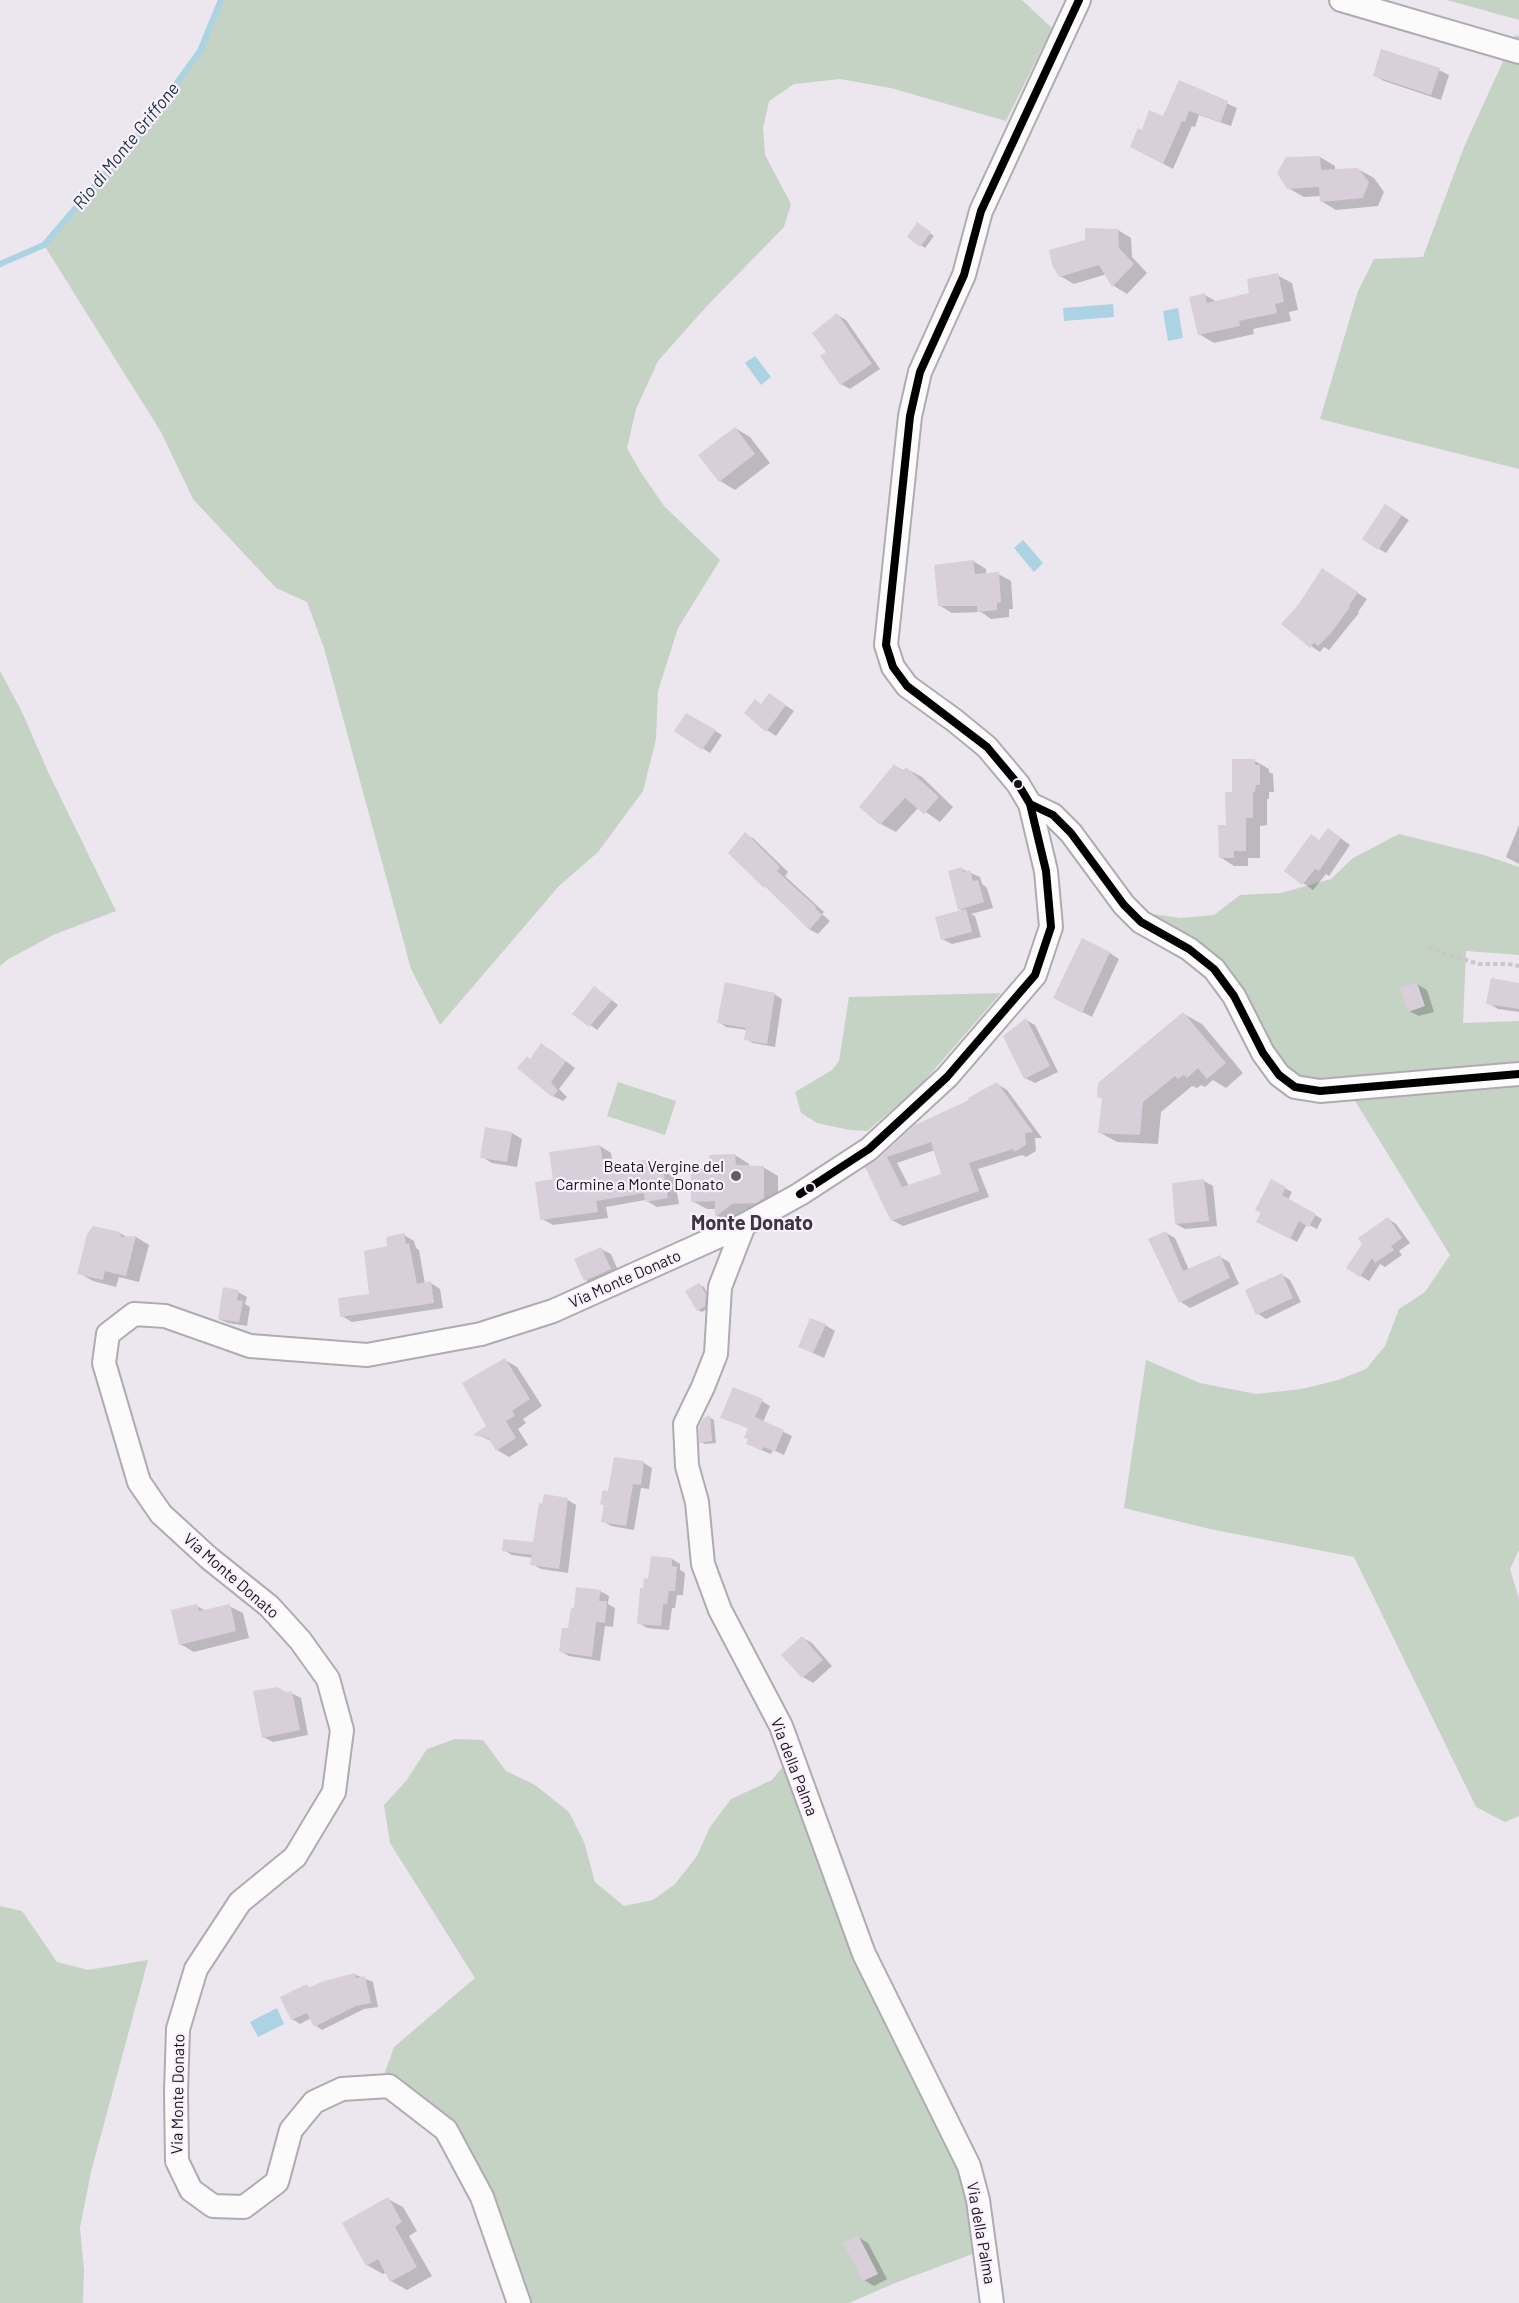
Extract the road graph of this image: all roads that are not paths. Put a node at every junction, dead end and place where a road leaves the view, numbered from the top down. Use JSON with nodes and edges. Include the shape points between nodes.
{"nodes":[{"id":1,"x":1079,"y":0,"type":"edge"},
{"id":2,"x":1341,"y":0,"type":"edge"},
{"id":3,"x":1519,"y":52,"type":"edge"},
{"id":4,"x":1030,"y":804,"type":"junction"},
{"id":5,"x":1519,"y":1074,"type":"edge"},
{"id":6,"x":744,"y":1225,"type":"junction"},
{"id":7,"x":519,"y":2303,"type":"edge"},
{"id":8,"x":992,"y":2303,"type":"edge"}],
"edges":[{"from":1,"to":4,"type":"street","via":[[981,211],[964,275],[920,372],[910,416],[886,645],[893,667],[907,686],[987,747]]},
{"from":2,"to":3,"type":"street"},
{"from":4,"to":5,"type":"street","via":[[1053,815],[1071,833],[1141,922],[1189,949],[1214,969],[1234,996],[1263,1053],[1279,1075],[1295,1087],[1320,1091]]},
{"from":4,"to":6,"type":"street","name":"Via Monte Donato","via":[[1046,871],[1051,927],[1035,975],[947,1077],[869,1149]]},
{"from":6,"to":7,"type":"street","name":"Via Monte Donato","via":[[553,1311],[481,1334],[367,1355],[250,1347],[165,1316],[134,1314],[108,1334],[104,1363],[139,1482],[161,1514],[208,1558],[269,1606],[300,1640],[328,1679],[342,1730],[334,1792],[295,1857],[240,1902],[196,1969],[178,2029],[177,2161],[191,2190],[213,2206],[244,2207],[277,2182],[291,2130],[314,2102],[342,2089],[389,2086],[446,2130],[482,2197]]},
{"from":6,"to":8,"type":"street","name":"Via della Palma","via":[[720,1287],[716,1354],[684,1424],[703,1564],[720,1610],[781,1726],[864,1954],[969,2166],[978,2200]]}]}
